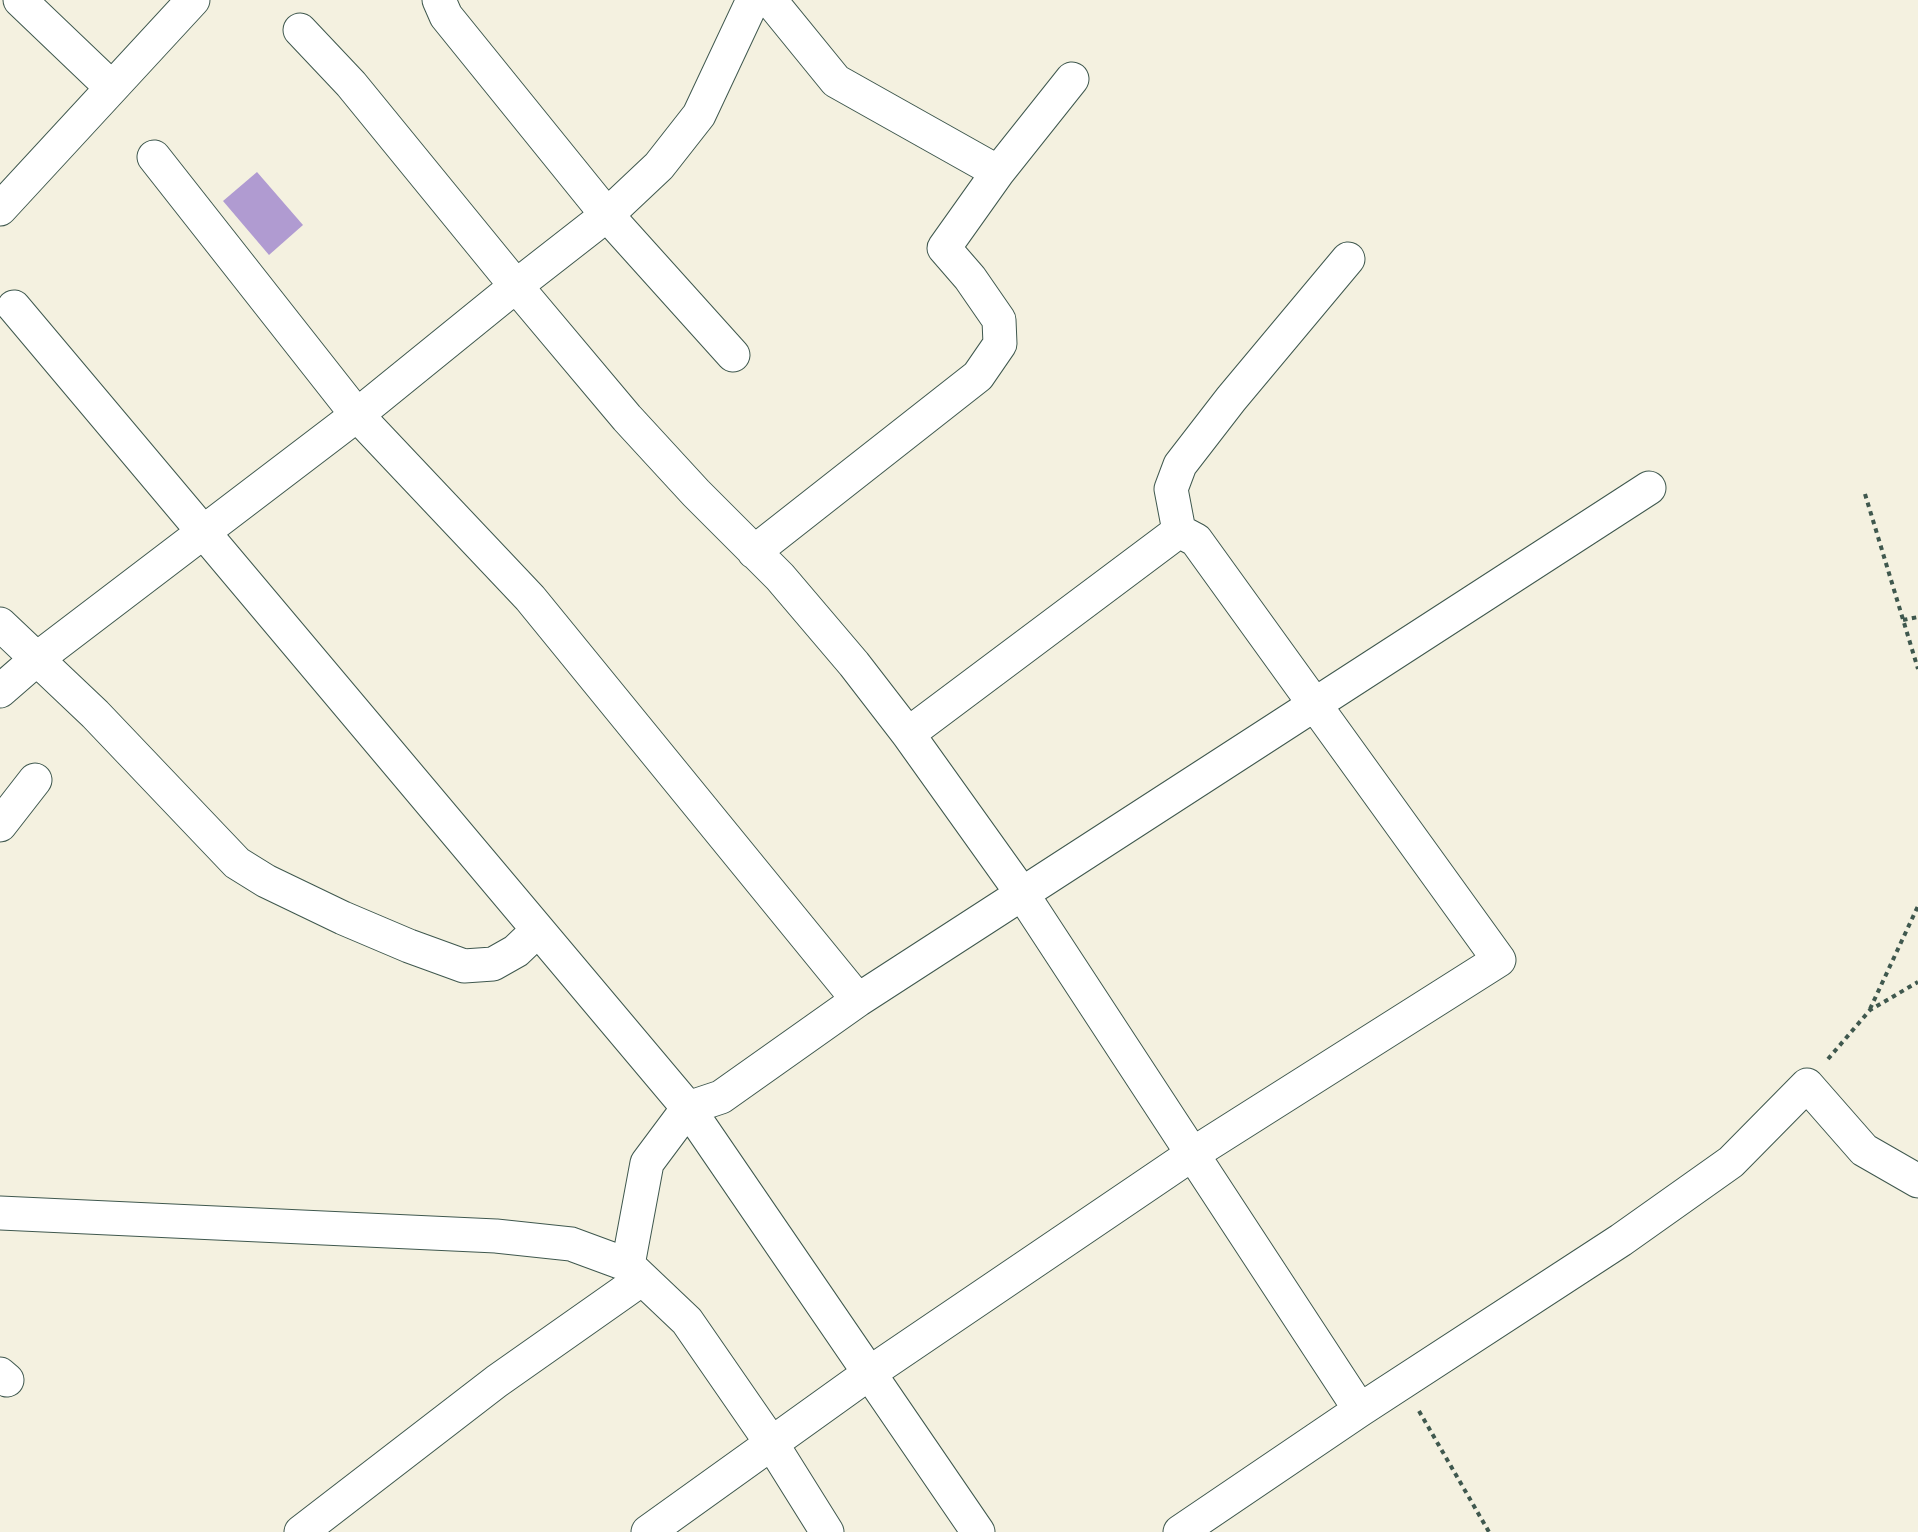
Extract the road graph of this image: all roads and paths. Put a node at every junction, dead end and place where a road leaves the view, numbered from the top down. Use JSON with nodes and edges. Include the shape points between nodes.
{"nodes":[{"id":1,"x":20,"y":0,"type":"edge"},
{"id":2,"x":193,"y":0,"type":"edge"},
{"id":3,"x":439,"y":0,"type":"edge"},
{"id":4,"x":753,"y":0,"type":"edge"},
{"id":5,"x":770,"y":0,"type":"edge"},
{"id":6,"x":300,"y":30,"type":"dead end"},
{"id":7,"x":1072,"y":79,"type":"dead end"},
{"id":8,"x":111,"y":87,"type":"junction"},
{"id":9,"x":154,"y":157,"type":"dead end"},
{"id":10,"x":998,"y":172,"type":"junction"},
{"id":11,"x":0,"y":209,"type":"edge"},
{"id":12,"x":607,"y":215,"type":"junction"},
{"id":13,"x":1348,"y":259,"type":"dead end"},
{"id":14,"x":516,"y":286,"type":"junction"},
{"id":15,"x":14,"y":307,"type":"dead end"},
{"id":16,"x":733,"y":355,"type":"dead end"},
{"id":17,"x":357,"y":415,"type":"junction"},
{"id":18,"x":1649,"y":488,"type":"dead end"},
{"id":19,"x":1865,"y":494,"type":"dead end"},
{"id":20,"x":1179,"y":531,"type":"junction"},
{"id":21,"x":204,"y":532,"type":"junction"},
{"id":22,"x":754,"y":552,"type":"junction"},
{"id":23,"x":1918,"y":617,"type":"edge"},
{"id":24,"x":1903,"y":621,"type":"junction"},
{"id":25,"x":0,"y":624,"type":"edge"},
{"id":26,"x":38,"y":658,"type":"junction"},
{"id":27,"x":1918,"y":669,"type":"edge"},
{"id":28,"x":0,"y":691,"type":"edge"},
{"id":29,"x":1315,"y":705,"type":"junction"},
{"id":30,"x":908,"y":734,"type":"junction"},
{"id":31,"x":35,"y":780,"type":"dead end"},
{"id":32,"x":0,"y":825,"type":"edge"},
{"id":33,"x":1023,"y":895,"type":"junction"},
{"id":34,"x":1918,"y":906,"type":"edge"},
{"id":35,"x":538,"y":930,"type":"junction"},
{"id":36,"x":1918,"y":982,"type":"edge"},
{"id":37,"x":858,"y":1000,"type":"junction"},
{"id":38,"x":1870,"y":1010,"type":"junction"},
{"id":39,"x":1807,"y":1085,"type":"junction"},
{"id":40,"x":688,"y":1108,"type":"junction"},
{"id":41,"x":1191,"y":1155,"type":"junction"},
{"id":42,"x":1918,"y":1181,"type":"edge"},
{"id":43,"x":0,"y":1213,"type":"edge"},
{"id":44,"x":635,"y":1272,"type":"junction"},
{"id":45,"x":871,"y":1372,"type":"junction"},
{"id":46,"x":1403,"y":1383,"type":"junction"},
{"id":47,"x":1360,"y":1410,"type":"junction"},
{"id":48,"x":772,"y":1444,"type":"junction"},
{"id":49,"x":301,"y":1532,"type":"edge"},
{"id":50,"x":648,"y":1532,"type":"edge"},
{"id":51,"x":827,"y":1532,"type":"edge"},
{"id":52,"x":978,"y":1532,"type":"edge"},
{"id":53,"x":1180,"y":1532,"type":"edge"},
{"id":54,"x":1489,"y":1532,"type":"edge"}],
"edges":[{"from":1,"to":8,"type":"street"},
{"from":2,"to":8,"type":"street"},
{"from":3,"to":12,"type":"street","via":[[446,16]]},
{"from":4,"to":12,"type":"street","via":[[699,115],[659,166]]},
{"from":5,"to":10,"type":"street","via":[[836,81]]},
{"from":6,"to":14,"type":"street","via":[[351,84]]},
{"from":7,"to":10,"type":"street"},
{"from":8,"to":11,"type":"street"},
{"from":9,"to":17,"type":"street"},
{"from":10,"to":22,"type":"street","via":[[944,248],[999,320],[1000,344],[978,376]]},
{"from":12,"to":14,"type":"street"},
{"from":12,"to":16,"type":"street"},
{"from":13,"to":20,"type":"street","via":[[1180,465],[1172,489]]},
{"from":14,"to":17,"type":"street"},
{"from":14,"to":22,"type":"street","via":[[627,418]]},
{"from":15,"to":21,"type":"street"},
{"from":17,"to":21,"type":"street"},
{"from":17,"to":37,"type":"street","via":[[530,598]]},
{"from":18,"to":29,"type":"street"},
{"from":19,"to":24,"type":"path"},
{"from":20,"to":29,"type":"street","via":[[1196,540]]},
{"from":20,"to":30,"type":"street"},
{"from":21,"to":26,"type":"street"},
{"from":21,"to":35,"type":"street"},
{"from":22,"to":30,"type":"street","via":[[854,664]]},
{"from":23,"to":24,"type":"path"},
{"from":24,"to":27,"type":"path"},
{"from":25,"to":26,"type":"street"},
{"from":26,"to":28,"type":"street"},
{"from":26,"to":35,"type":"street","via":[[237,863],[266,881],[409,946],[464,966],[494,964],[516,951]]},
{"from":29,"to":33,"type":"street"},
{"from":29,"to":41,"type":"street","via":[[1499,960]]},
{"from":30,"to":33,"type":"street"},
{"from":31,"to":32,"type":"street"},
{"from":33,"to":37,"type":"street"},
{"from":33,"to":41,"type":"street"},
{"from":34,"to":38,"type":"path"},
{"from":35,"to":40,"type":"street"},
{"from":36,"to":38,"type":"path"},
{"from":37,"to":40,"type":"street","via":[[721,1096]]},
{"from":38,"to":39,"type":"path"},
{"from":39,"to":42,"type":"street","via":[[1864,1150]]},
{"from":39,"to":46,"type":"street","via":[[1731,1162],[1622,1240]]},
{"from":40,"to":44,"type":"street","via":[[647,1163]]},
{"from":40,"to":45,"type":"street"},
{"from":41,"to":45,"type":"street"},
{"from":41,"to":47,"type":"street"},
{"from":43,"to":44,"type":"street","via":[[496,1236],[571,1244]]},
{"from":44,"to":48,"type":"street","via":[[687,1321]]},
{"from":44,"to":49,"type":"street"},
{"from":45,"to":48,"type":"street"},
{"from":45,"to":52,"type":"street"},
{"from":46,"to":47,"type":"street"},
{"from":46,"to":54,"type":"path"},
{"from":47,"to":53,"type":"street"},
{"from":48,"to":50,"type":"street"},
{"from":48,"to":51,"type":"street"}]}
